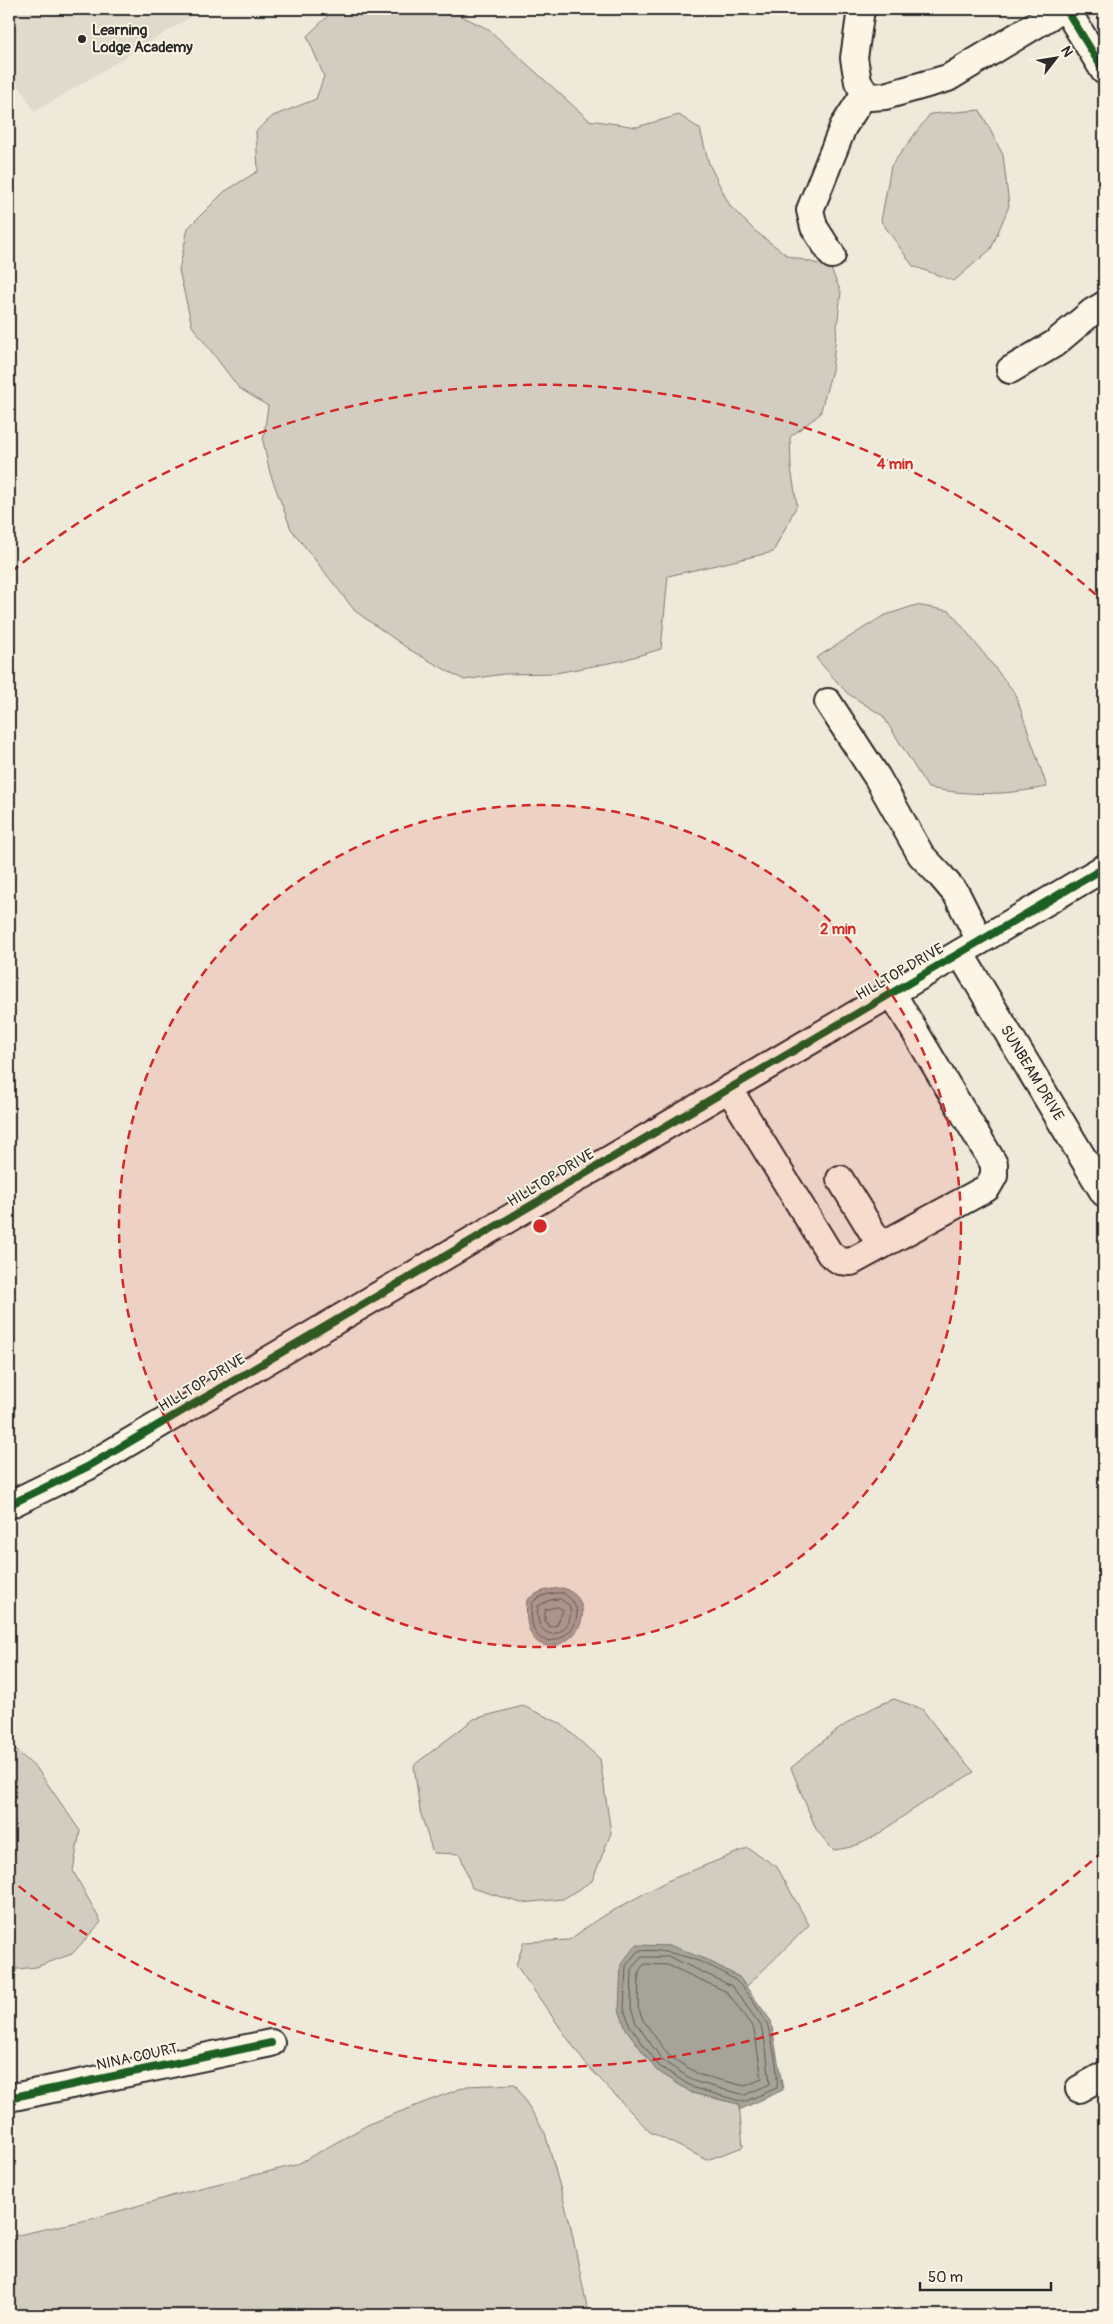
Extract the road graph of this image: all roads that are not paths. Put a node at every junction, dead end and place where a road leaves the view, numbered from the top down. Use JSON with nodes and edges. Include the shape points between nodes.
{"nodes":[{"id":1,"x":861,"y":9,"type":"edge"},
{"id":2,"x":1062,"y":9,"type":"edge"},
{"id":3,"x":1066,"y":9,"type":"edge"},
{"id":4,"x":1104,"y":71,"type":"edge"},
{"id":5,"x":865,"y":93,"type":"junction"},
{"id":6,"x":832,"y":255,"type":"dead end"},
{"id":7,"x":1104,"y":305,"type":"edge"},
{"id":8,"x":1010,"y":370,"type":"dead end"},
{"id":9,"x":828,"y":702,"type":"dead end"},
{"id":10,"x":1104,"y":868,"type":"edge"},
{"id":11,"x":970,"y":947,"type":"junction"},
{"id":12,"x":892,"y":993,"type":"junction"},
{"id":13,"x":729,"y":1089,"type":"junction"},
{"id":14,"x":840,"y":1179,"type":"dead end"},
{"id":15,"x":1104,"y":1193,"type":"edge"},
{"id":16,"x":880,"y":1246,"type":"junction"},
{"id":17,"x":9,"y":1505,"type":"edge"},
{"id":18,"x":271,"y":2043,"type":"dead end"},
{"id":19,"x":1104,"y":2075,"type":"edge"},
{"id":20,"x":1079,"y":2088,"type":"dead end"},
{"id":21,"x":9,"y":2098,"type":"edge"}],
"edges":[{"from":1,"to":5,"type":"street","via":[[854,58],[858,82]]},
{"from":2,"to":5,"type":"street","via":[[948,78],[885,96],[870,97]]},
{"from":3,"to":4,"type":"street"},
{"from":5,"to":6,"type":"street","via":[[843,127],[810,210],[814,227]]},
{"from":7,"to":8,"type":"street","via":[[1054,344]]},
{"from":9,"to":11,"type":"street","name":"SUNBEAM DRIVE","via":[[877,777],[921,855],[957,896]]},
{"from":10,"to":11,"type":"street","name":"HILLTOP DRIVE"},
{"from":11,"to":12,"type":"street","name":"HILLTOP DRIVE"},
{"from":11,"to":15,"type":"street","name":"SUNBEAM DRIVE"},
{"from":12,"to":13,"type":"street","name":"HILLTOP DRIVE"},
{"from":12,"to":16,"type":"street","via":[[994,1164],[994,1176],[987,1188]]},
{"from":13,"to":16,"type":"street","via":[[830,1254],[840,1261],[850,1262]]},
{"from":13,"to":17,"type":"street","name":"HILLTOP DRIVE","via":[[87,1468]]},
{"from":14,"to":16,"type":"street"},
{"from":18,"to":21,"type":"street","name":"NINA COURT"},
{"from":19,"to":20,"type":"street"}]}
